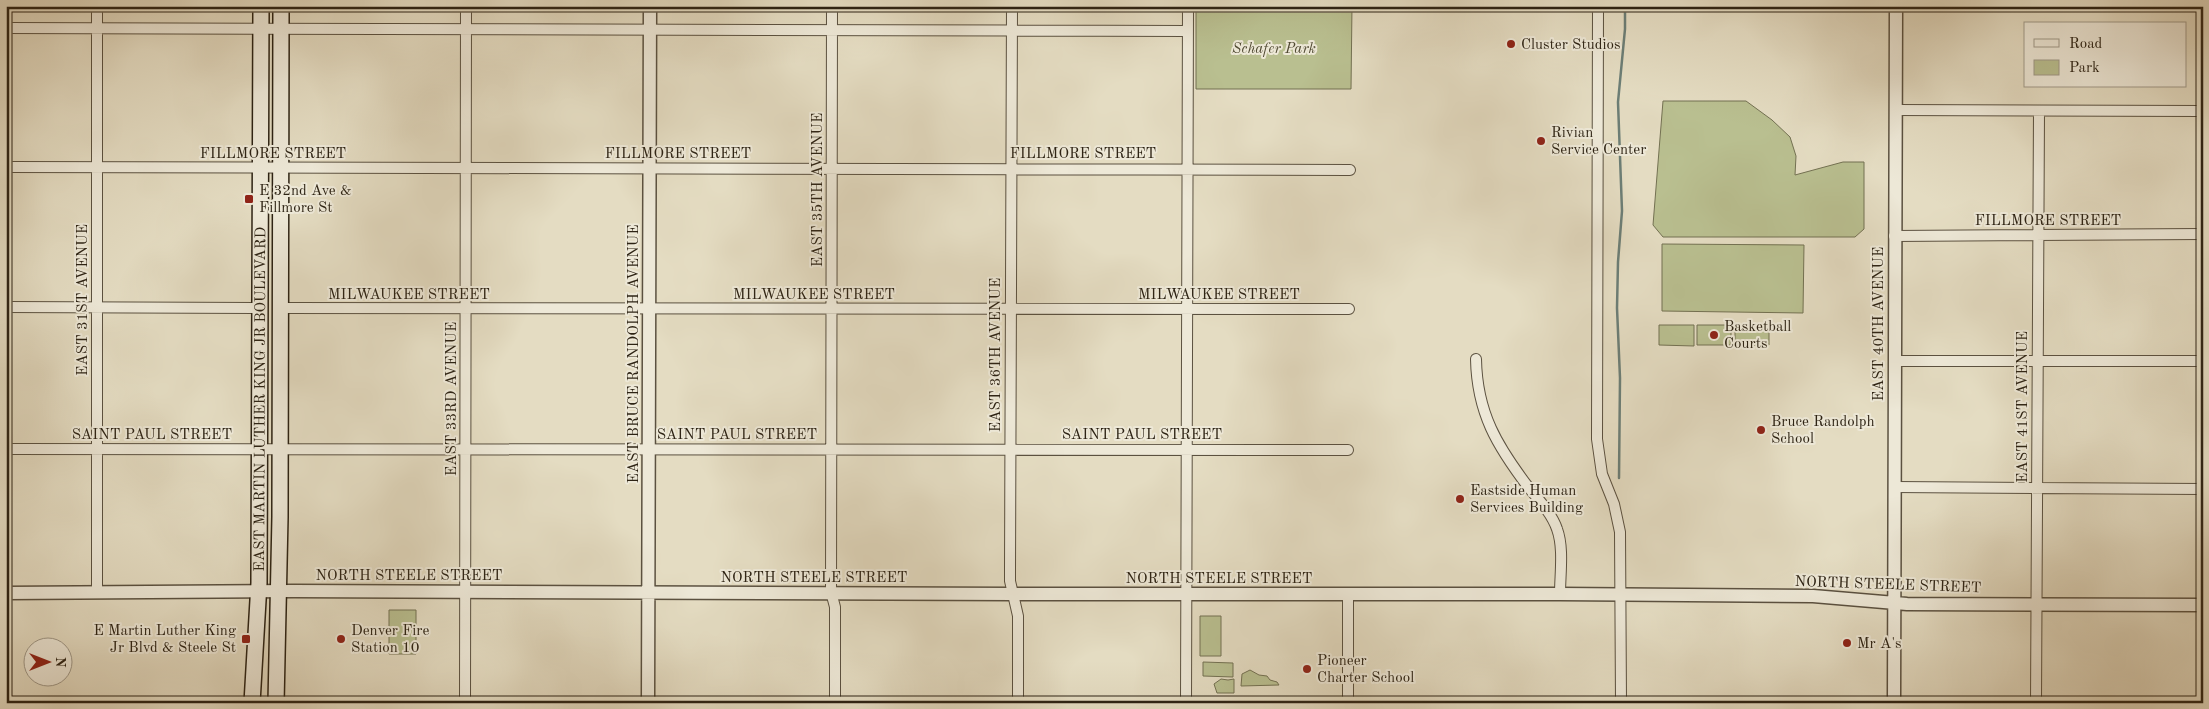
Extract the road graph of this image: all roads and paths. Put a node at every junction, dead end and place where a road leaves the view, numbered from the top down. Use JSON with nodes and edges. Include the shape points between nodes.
{"nodes":[{"id":1,"x":97,"y":6,"type":"edge"},
{"id":2,"x":261,"y":6,"type":"edge"},
{"id":3,"x":281,"y":6,"type":"edge"},
{"id":4,"x":466,"y":6,"type":"edge"},
{"id":5,"x":650,"y":6,"type":"edge"},
{"id":6,"x":832,"y":6,"type":"edge"},
{"id":7,"x":1012,"y":6,"type":"edge"},
{"id":8,"x":1188,"y":6,"type":"edge"},
{"id":9,"x":1598,"y":6,"type":"edge"},
{"id":10,"x":1896,"y":6,"type":"edge"},
{"id":11,"x":6,"y":28,"type":"edge"},
{"id":12,"x":97,"y":28,"type":"junction"},
{"id":13,"x":262,"y":28,"type":"junction"},
{"id":14,"x":281,"y":28,"type":"junction"},
{"id":15,"x":466,"y":29,"type":"junction"},
{"id":16,"x":650,"y":29,"type":"junction"},
{"id":17,"x":832,"y":30,"type":"junction"},
{"id":18,"x":1012,"y":31,"type":"junction"},
{"id":19,"x":1188,"y":31,"type":"junction"},
{"id":20,"x":1895,"y":110,"type":"junction"},
{"id":21,"x":2039,"y":111,"type":"junction"},
{"id":22,"x":2203,"y":111,"type":"edge"},
{"id":23,"x":97,"y":166,"type":"junction"},
{"id":24,"x":6,"y":167,"type":"edge"},
{"id":25,"x":832,"y":167,"type":"junction"},
{"id":26,"x":280,"y":168,"type":"junction"},
{"id":27,"x":1011,"y":168,"type":"junction"},
{"id":28,"x":1188,"y":168,"type":"junction"},
{"id":29,"x":261,"y":169,"type":"junction"},
{"id":30,"x":466,"y":169,"type":"junction"},
{"id":31,"x":649,"y":169,"type":"junction"},
{"id":32,"x":1350,"y":170,"type":"dead end"},
{"id":33,"x":2203,"y":234,"type":"edge"},
{"id":34,"x":2038,"y":235,"type":"junction"},
{"id":35,"x":1894,"y":236,"type":"junction"},
{"id":36,"x":6,"y":307,"type":"edge"},
{"id":37,"x":97,"y":308,"type":"junction"},
{"id":38,"x":260,"y":308,"type":"junction"},
{"id":39,"x":280,"y":308,"type":"junction"},
{"id":40,"x":649,"y":309,"type":"junction"},
{"id":41,"x":832,"y":309,"type":"junction"},
{"id":42,"x":1188,"y":309,"type":"junction"},
{"id":43,"x":1349,"y":309,"type":"dead end"},
{"id":44,"x":466,"y":310,"type":"junction"},
{"id":45,"x":1010,"y":310,"type":"junction"},
{"id":46,"x":1476,"y":359,"type":"dead end"},
{"id":47,"x":1894,"y":361,"type":"junction"},
{"id":48,"x":2038,"y":361,"type":"junction"},
{"id":49,"x":2203,"y":361,"type":"edge"},
{"id":50,"x":466,"y":448,"type":"junction"},
{"id":51,"x":6,"y":449,"type":"edge"},
{"id":52,"x":97,"y":449,"type":"junction"},
{"id":53,"x":260,"y":449,"type":"junction"},
{"id":54,"x":280,"y":449,"type":"junction"},
{"id":55,"x":649,"y":449,"type":"junction"},
{"id":56,"x":831,"y":449,"type":"junction"},
{"id":57,"x":1010,"y":450,"type":"junction"},
{"id":58,"x":1187,"y":450,"type":"junction"},
{"id":59,"x":1348,"y":450,"type":"dead end"},
{"id":60,"x":1894,"y":487,"type":"junction"},
{"id":61,"x":2037,"y":487,"type":"junction"},
{"id":62,"x":2203,"y":489,"type":"edge"},
{"id":63,"x":279,"y":591,"type":"junction"},
{"id":64,"x":259,"y":592,"type":"junction"},
{"id":65,"x":466,"y":592,"type":"junction"},
{"id":66,"x":649,"y":592,"type":"junction"},
{"id":67,"x":831,"y":592,"type":"junction"},
{"id":68,"x":6,"y":593,"type":"edge"},
{"id":69,"x":97,"y":594,"type":"junction"},
{"id":70,"x":1013,"y":594,"type":"junction"},
{"id":71,"x":1187,"y":594,"type":"junction"},
{"id":72,"x":1348,"y":594,"type":"junction"},
{"id":73,"x":1560,"y":594,"type":"junction"},
{"id":74,"x":1626,"y":595,"type":"junction"},
{"id":75,"x":1894,"y":604,"type":"junction"},
{"id":76,"x":2037,"y":605,"type":"junction"},
{"id":77,"x":2203,"y":605,"type":"edge"},
{"id":78,"x":252,"y":703,"type":"edge"},
{"id":79,"x":276,"y":703,"type":"edge"},
{"id":80,"x":465,"y":703,"type":"edge"},
{"id":81,"x":648,"y":703,"type":"edge"},
{"id":82,"x":835,"y":703,"type":"edge"},
{"id":83,"x":1018,"y":703,"type":"edge"},
{"id":84,"x":1186,"y":703,"type":"edge"},
{"id":85,"x":1348,"y":703,"type":"edge"},
{"id":86,"x":1621,"y":703,"type":"edge"},
{"id":87,"x":1894,"y":703,"type":"edge"},
{"id":88,"x":2036,"y":703,"type":"edge"}],
"edges":[{"from":1,"to":12,"type":"street","name":"EAST 31ST AVENUE"},
{"from":2,"to":13,"type":"main road","name":"EAST MARTIN LUTHER KING JR BOULEVARD"},
{"from":3,"to":14,"type":"main road","name":"EAST MARTIN LUTHER KING JR BOULEVARD"},
{"from":4,"to":15,"type":"street","name":"EAST 33RD AVENUE"},
{"from":5,"to":16,"type":"street","name":"EAST BRUCE RANDOLPH AVENUE"},
{"from":6,"to":17,"type":"street","name":"EAST 35TH AVENUE"},
{"from":7,"to":18,"type":"street","name":"EAST 36TH AVENUE"},
{"from":8,"to":19,"type":"street"},
{"from":9,"to":74,"type":"street","via":[[1597,439],[1602,474],[1619,522]]},
{"from":10,"to":20,"type":"street","name":"EAST 40TH AVENUE"},
{"from":11,"to":12,"type":"street"},
{"from":12,"to":13,"type":"street"},
{"from":12,"to":23,"type":"street","name":"EAST 31ST AVENUE"},
{"from":13,"to":14,"type":"street"},
{"from":13,"to":29,"type":"main road","name":"EAST MARTIN LUTHER KING JR BOULEVARD"},
{"from":14,"to":15,"type":"street"},
{"from":14,"to":26,"type":"main road","name":"EAST MARTIN LUTHER KING JR BOULEVARD"},
{"from":15,"to":16,"type":"street"},
{"from":15,"to":30,"type":"street","name":"EAST 33RD AVENUE"},
{"from":16,"to":17,"type":"street"},
{"from":16,"to":31,"type":"street","name":"EAST BRUCE RANDOLPH AVENUE"},
{"from":17,"to":18,"type":"street"},
{"from":17,"to":25,"type":"street","name":"EAST 35TH AVENUE"},
{"from":18,"to":19,"type":"street"},
{"from":18,"to":27,"type":"street","name":"EAST 36TH AVENUE"},
{"from":19,"to":28,"type":"street"},
{"from":20,"to":21,"type":"street"},
{"from":20,"to":35,"type":"street","name":"EAST 40TH AVENUE"},
{"from":21,"to":22,"type":"street"},
{"from":21,"to":34,"type":"street","name":"EAST 41ST AVENUE"},
{"from":23,"to":24,"type":"street","name":"FILLMORE STREET"},
{"from":23,"to":29,"type":"street","name":"FILLMORE STREET"},
{"from":23,"to":37,"type":"street","name":"EAST 31ST AVENUE"},
{"from":25,"to":27,"type":"street","name":"FILLMORE STREET"},
{"from":25,"to":31,"type":"street","name":"FILLMORE STREET"},
{"from":25,"to":41,"type":"street","name":"EAST 35TH AVENUE"},
{"from":26,"to":29,"type":"street","name":"FILLMORE STREET"},
{"from":26,"to":30,"type":"street","name":"FILLMORE STREET"},
{"from":26,"to":39,"type":"main road","name":"EAST MARTIN LUTHER KING JR BOULEVARD"},
{"from":27,"to":28,"type":"street","name":"FILLMORE STREET"},
{"from":27,"to":45,"type":"street","name":"EAST 36TH AVENUE"},
{"from":28,"to":32,"type":"street","name":"FILLMORE STREET"},
{"from":28,"to":42,"type":"street"},
{"from":29,"to":38,"type":"main road","name":"EAST MARTIN LUTHER KING JR BOULEVARD"},
{"from":30,"to":31,"type":"street","name":"FILLMORE STREET"},
{"from":30,"to":44,"type":"street","name":"EAST 33RD AVENUE"},
{"from":31,"to":40,"type":"street","name":"EAST BRUCE RANDOLPH AVENUE"},
{"from":33,"to":34,"type":"street","name":"FILLMORE STREET"},
{"from":34,"to":35,"type":"street","name":"FILLMORE STREET"},
{"from":34,"to":48,"type":"street","name":"EAST 41ST AVENUE"},
{"from":35,"to":47,"type":"street","name":"EAST 40TH AVENUE"},
{"from":36,"to":37,"type":"street"},
{"from":37,"to":38,"type":"street"},
{"from":37,"to":52,"type":"street","name":"EAST 31ST AVENUE"},
{"from":38,"to":53,"type":"main road","name":"EAST MARTIN LUTHER KING JR BOULEVARD"},
{"from":39,"to":44,"type":"street","name":"MILWAUKEE STREET"},
{"from":39,"to":54,"type":"main road","name":"EAST MARTIN LUTHER KING JR BOULEVARD"},
{"from":40,"to":41,"type":"street","name":"MILWAUKEE STREET"},
{"from":40,"to":44,"type":"street","name":"MILWAUKEE STREET"},
{"from":40,"to":55,"type":"street","name":"EAST BRUCE RANDOLPH AVENUE"},
{"from":41,"to":45,"type":"street","name":"MILWAUKEE STREET"},
{"from":41,"to":56,"type":"street","name":"EAST 35TH AVENUE"},
{"from":42,"to":43,"type":"street","name":"MILWAUKEE STREET"},
{"from":42,"to":45,"type":"street","name":"MILWAUKEE STREET"},
{"from":42,"to":58,"type":"street"},
{"from":44,"to":50,"type":"street","name":"EAST 33RD AVENUE"},
{"from":45,"to":57,"type":"street","name":"EAST 36TH AVENUE"},
{"from":46,"to":73,"type":"street","via":[[1479,395],[1494,437],[1558,530]]},
{"from":47,"to":48,"type":"street"},
{"from":47,"to":60,"type":"street","name":"EAST 40TH AVENUE"},
{"from":48,"to":49,"type":"street"},
{"from":48,"to":61,"type":"street","name":"EAST 41ST AVENUE"},
{"from":50,"to":54,"type":"street","name":"SAINT PAUL STREET"},
{"from":50,"to":55,"type":"street","name":"SAINT PAUL STREET"},
{"from":50,"to":65,"type":"street","name":"EAST 33RD AVENUE"},
{"from":51,"to":52,"type":"street","name":"SAINT PAUL STREET"},
{"from":52,"to":53,"type":"street","name":"SAINT PAUL STREET"},
{"from":52,"to":69,"type":"street","name":"EAST 31ST AVENUE"},
{"from":53,"to":54,"type":"street","name":"SAINT PAUL STREET"},
{"from":53,"to":64,"type":"main road","name":"EAST MARTIN LUTHER KING JR BOULEVARD"},
{"from":54,"to":63,"type":"main road","name":"EAST MARTIN LUTHER KING JR BOULEVARD"},
{"from":55,"to":56,"type":"street","name":"SAINT PAUL STREET"},
{"from":55,"to":66,"type":"street","name":"EAST BRUCE RANDOLPH AVENUE"},
{"from":56,"to":57,"type":"street","name":"SAINT PAUL STREET"},
{"from":56,"to":67,"type":"street","name":"EAST 35TH AVENUE"},
{"from":57,"to":58,"type":"street","name":"SAINT PAUL STREET"},
{"from":57,"to":70,"type":"street","name":"EAST 36TH AVENUE"},
{"from":58,"to":59,"type":"street","name":"SAINT PAUL STREET"},
{"from":58,"to":71,"type":"street"},
{"from":60,"to":61,"type":"street"},
{"from":60,"to":75,"type":"street","name":"EAST 40TH AVENUE"},
{"from":61,"to":62,"type":"street"},
{"from":61,"to":76,"type":"street","name":"EAST 41ST AVENUE"},
{"from":63,"to":64,"type":"street","name":"NORTH STEELE STREET"},
{"from":63,"to":65,"type":"street","name":"NORTH STEELE STREET"},
{"from":63,"to":79,"type":"main road","name":"EAST MARTIN LUTHER KING JR BOULEVARD"},
{"from":64,"to":69,"type":"street","name":"NORTH STEELE STREET"},
{"from":64,"to":78,"type":"main road","name":"EAST MARTIN LUTHER KING JR BOULEVARD"},
{"from":65,"to":66,"type":"street","name":"NORTH STEELE STREET"},
{"from":65,"to":80,"type":"street","name":"EAST 33RD AVENUE"},
{"from":66,"to":67,"type":"street","name":"NORTH STEELE STREET"},
{"from":66,"to":81,"type":"street","name":"EAST BRUCE RANDOLPH AVENUE"},
{"from":67,"to":70,"type":"street","name":"NORTH STEELE STREET"},
{"from":67,"to":82,"type":"street","name":"EAST 35TH AVENUE","via":[[835,607]]},
{"from":68,"to":69,"type":"street","name":"NORTH STEELE STREET"},
{"from":70,"to":71,"type":"street","name":"NORTH STEELE STREET"},
{"from":70,"to":83,"type":"street","name":"EAST 36TH AVENUE","via":[[1018,616]]},
{"from":71,"to":72,"type":"street","name":"NORTH STEELE STREET"},
{"from":71,"to":84,"type":"street"},
{"from":72,"to":73,"type":"street","name":"NORTH STEELE STREET"},
{"from":72,"to":85,"type":"street"},
{"from":73,"to":74,"type":"street","name":"NORTH STEELE STREET"},
{"from":74,"to":75,"type":"street","name":"NORTH STEELE STREET","via":[[1813,596]]},
{"from":74,"to":86,"type":"street"},
{"from":75,"to":76,"type":"street","name":"NORTH STEELE STREET"},
{"from":75,"to":87,"type":"street","name":"EAST 40TH AVENUE"},
{"from":76,"to":77,"type":"street","name":"NORTH STEELE STREET"},
{"from":76,"to":88,"type":"street","name":"EAST 41ST AVENUE"}]}
